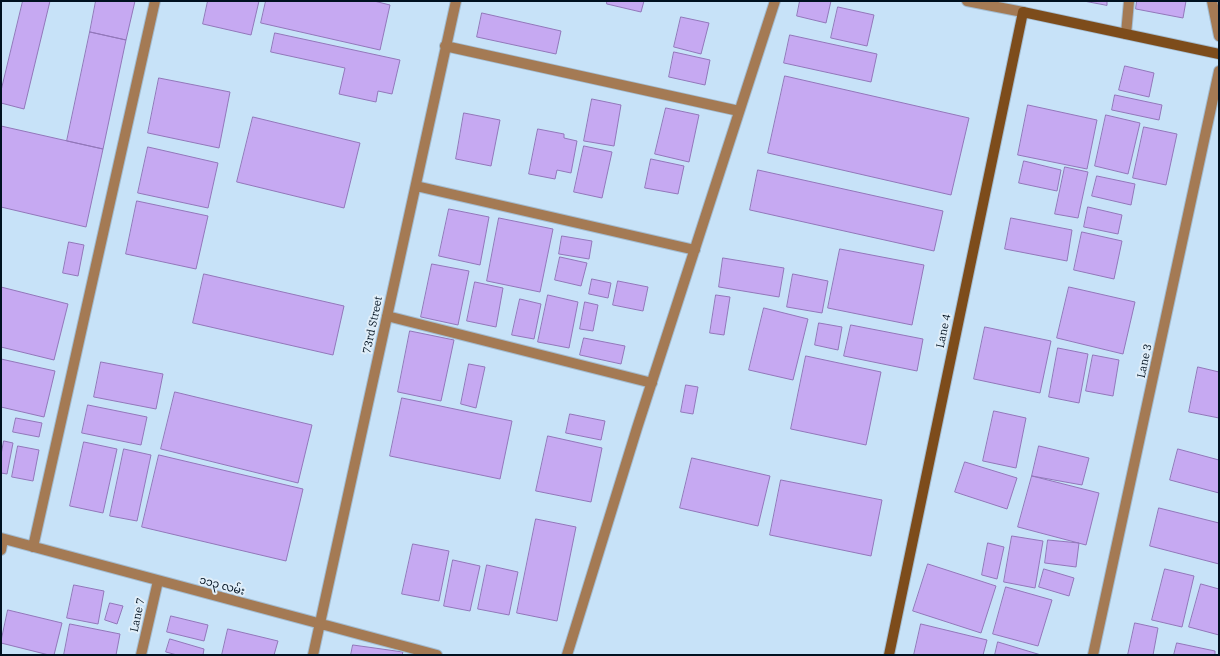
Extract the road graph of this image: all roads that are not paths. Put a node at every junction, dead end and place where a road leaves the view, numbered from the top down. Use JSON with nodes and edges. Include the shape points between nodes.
{"nodes":[{"id":1,"x":156,"y":1,"type":"edge"},
{"id":2,"x":456,"y":1,"type":"edge"},
{"id":3,"x":775,"y":1,"type":"edge"},
{"id":4,"x":968,"y":1,"type":"edge"},
{"id":5,"x":1129,"y":1,"type":"edge"},
{"id":6,"x":1212,"y":1,"type":"edge"},
{"id":7,"x":1023,"y":12,"type":"junction"},
{"id":8,"x":1126,"y":34,"type":"junction"},
{"id":9,"x":1219,"y":36,"type":"edge"},
{"id":10,"x":445,"y":46,"type":"junction"},
{"id":11,"x":1219,"y":54,"type":"edge"},
{"id":12,"x":1219,"y":71,"type":"edge"},
{"id":13,"x":740,"y":111,"type":"junction"},
{"id":14,"x":416,"y":186,"type":"junction"},
{"id":15,"x":695,"y":250,"type":"junction"},
{"id":16,"x":387,"y":316,"type":"junction"},
{"id":17,"x":652,"y":383,"type":"junction"},
{"id":18,"x":2,"y":539,"type":"edge"},
{"id":19,"x":33,"y":547,"type":"junction"},
{"id":20,"x":1,"y":550,"type":"edge"},
{"id":21,"x":158,"y":581,"type":"junction"},
{"id":22,"x":320,"y":624,"type":"junction"},
{"id":23,"x":141,"y":655,"type":"edge"},
{"id":24,"x":313,"y":655,"type":"edge"},
{"id":25,"x":437,"y":655,"type":"edge"},
{"id":26,"x":567,"y":655,"type":"edge"},
{"id":27,"x":889,"y":655,"type":"edge"},
{"id":28,"x":1094,"y":655,"type":"edge"}],
"edges":[{"from":1,"to":19,"type":"street"},
{"from":2,"to":10,"type":"street","name":"73rd Street"},
{"from":3,"to":13,"type":"street"},
{"from":4,"to":7,"type":"street"},
{"from":5,"to":8,"type":"street"},
{"from":6,"to":9,"type":"street"},
{"from":7,"to":8,"type":"street"},
{"from":7,"to":27,"type":"street","name":"Lane 4"},
{"from":8,"to":11,"type":"street"},
{"from":10,"to":13,"type":"street"},
{"from":10,"to":14,"type":"street","name":"73rd Street"},
{"from":12,"to":28,"type":"street","name":"Lane 3"},
{"from":13,"to":15,"type":"street"},
{"from":14,"to":15,"type":"street"},
{"from":14,"to":16,"type":"street","name":"73rd Street"},
{"from":15,"to":17,"type":"street"},
{"from":16,"to":17,"type":"street"},
{"from":16,"to":22,"type":"street","name":"73rd Street"},
{"from":17,"to":26,"type":"street"},
{"from":18,"to":19,"type":"street","name":"၁၁၃ လမ်း"},
{"from":18,"to":20,"type":"street"},
{"from":19,"to":21,"type":"street","name":"၁၁၃ လမ်း"},
{"from":21,"to":22,"type":"street","name":"၁၁၃ လမ်း"},
{"from":21,"to":23,"type":"street","name":"Lane 7"},
{"from":22,"to":24,"type":"street","name":"73rd Street"},
{"from":22,"to":25,"type":"street","name":"၁၁၃ လမ်း"}]}
